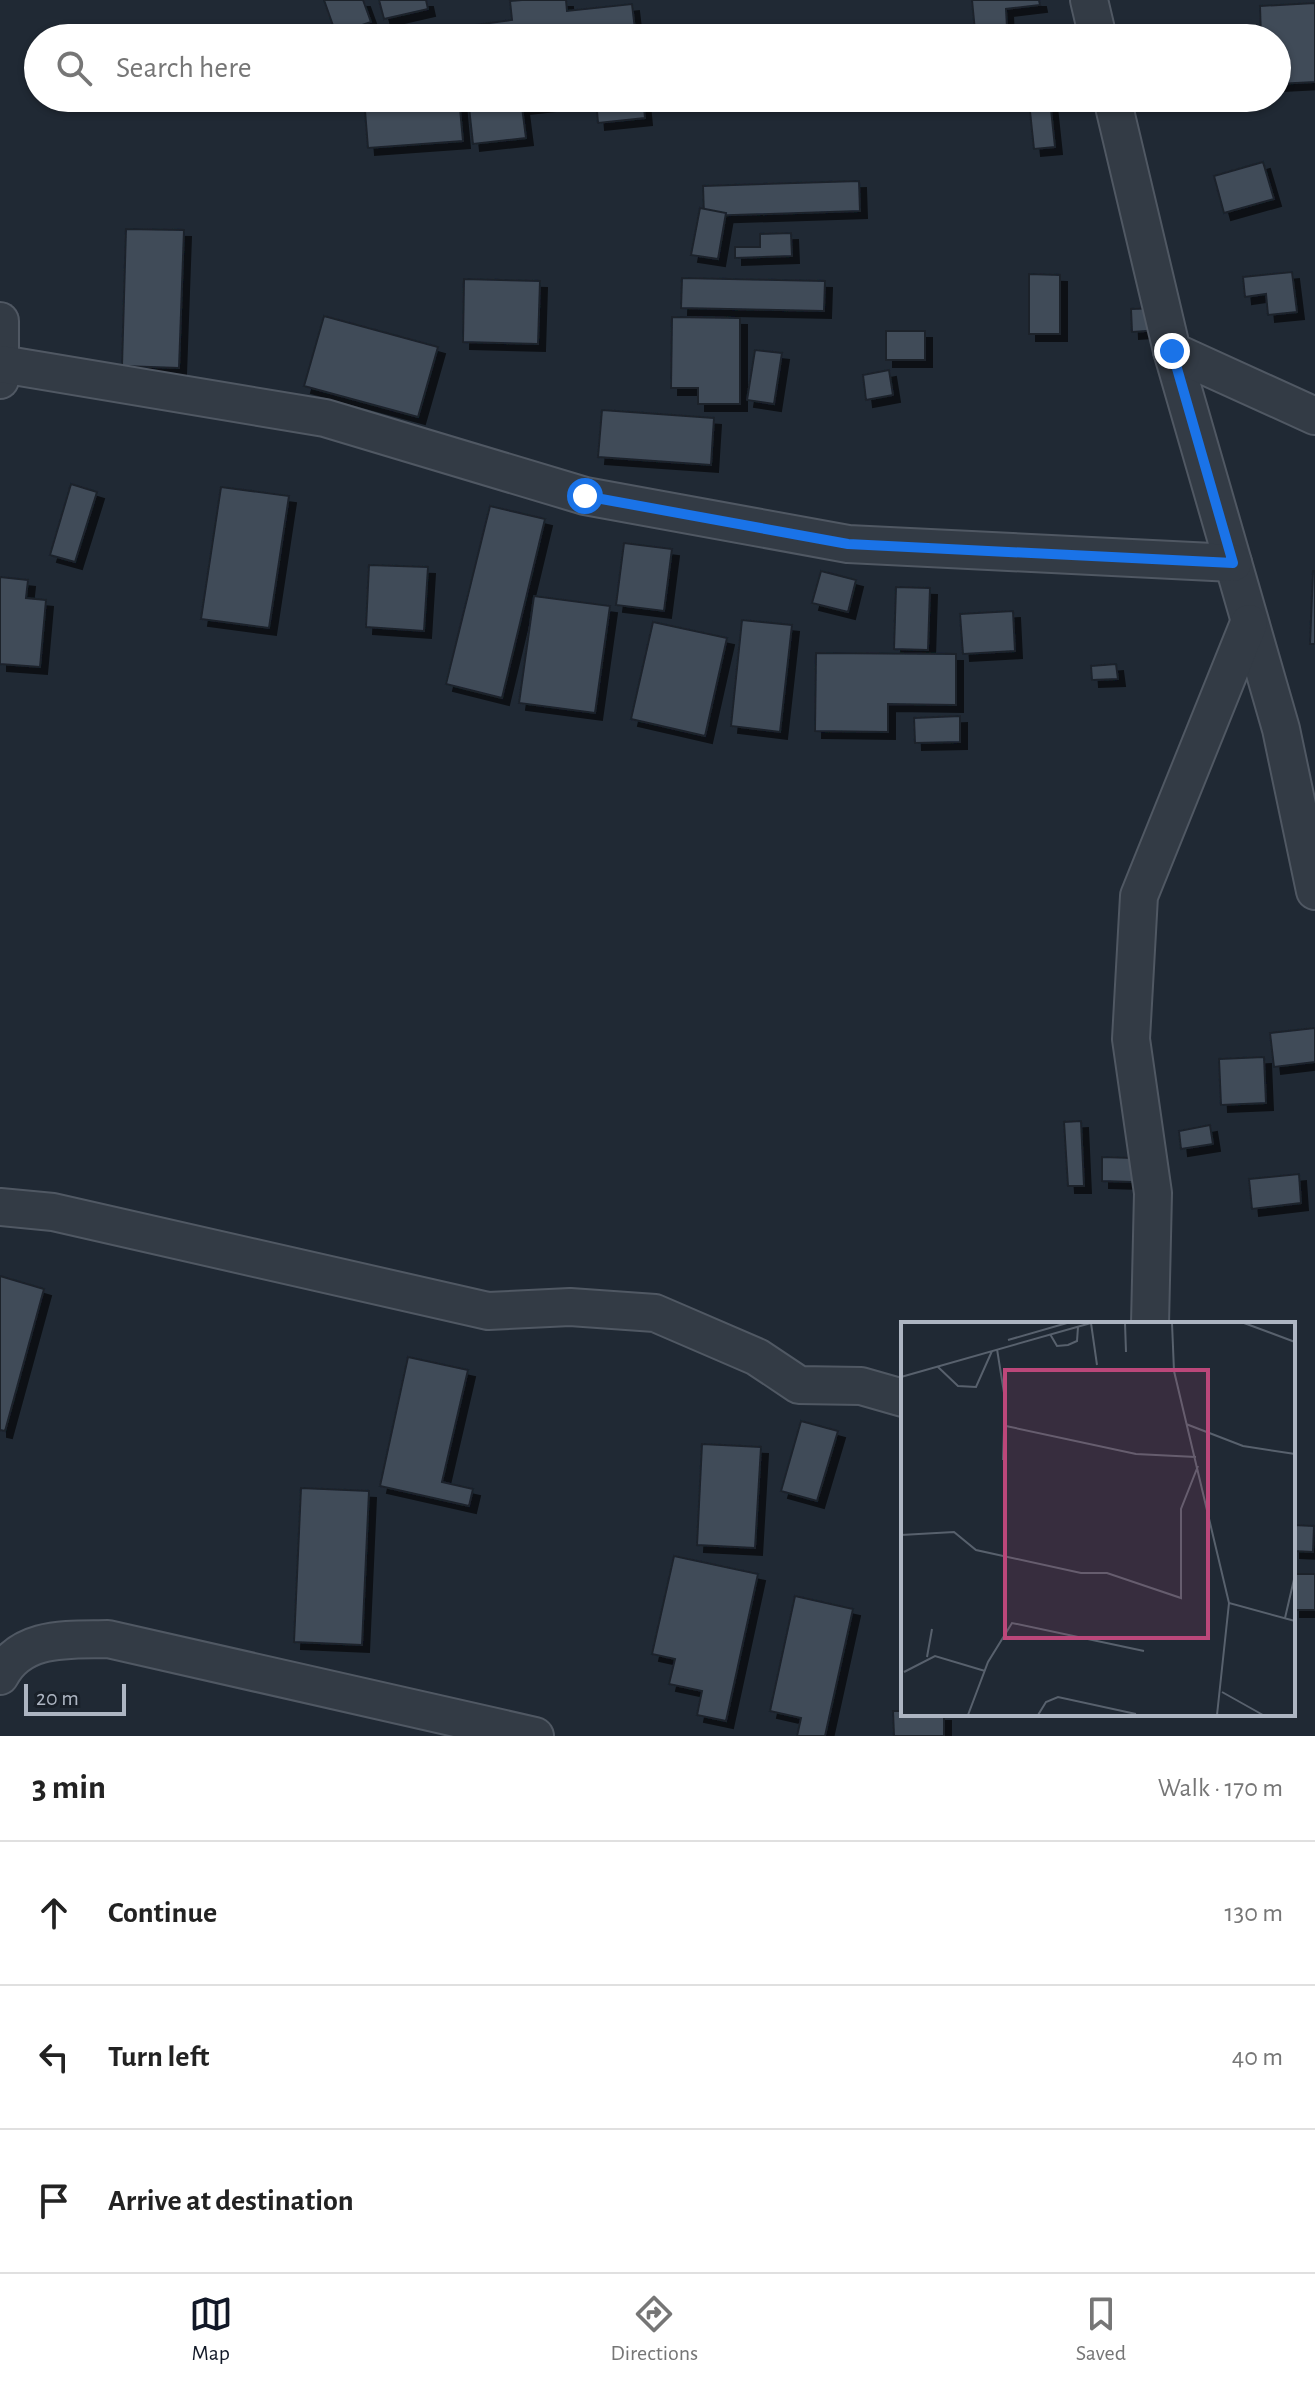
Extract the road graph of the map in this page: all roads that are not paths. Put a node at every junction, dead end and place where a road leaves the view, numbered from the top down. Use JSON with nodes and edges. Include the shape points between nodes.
{"nodes":[{"id":1,"x":1089,"y":0,"type":"edge"},
{"id":2,"x":1095,"y":24,"type":"edge"},
{"id":3,"x":1115,"y":112,"type":"edge"},
{"id":4,"x":0,"y":321,"type":"edge"},
{"id":5,"x":1172,"y":351,"type":"junction"},
{"id":6,"x":1,"y":372,"type":"edge"},
{"id":7,"x":1315,"y":416,"type":"edge"},
{"id":8,"x":1233,"y":563,"type":"junction"},
{"id":9,"x":1249,"y":623,"type":"junction"},
{"id":10,"x":1315,"y":891,"type":"edge"},
{"id":11,"x":0,"y":1207,"type":"edge"},
{"id":12,"x":1150,"y":1322,"type":"edge"},
{"id":13,"x":901,"y":1397,"type":"edge"},
{"id":14,"x":0,"y":1676,"type":"edge"},
{"id":15,"x":535,"y":1736,"type":"edge"}],
"edges":[{"from":1,"to":2,"type":"street"},
{"from":3,"to":5,"type":"street"},
{"from":4,"to":6,"type":"street"},
{"from":5,"to":7,"type":"street"},
{"from":5,"to":8,"type":"street"},
{"from":6,"to":8,"type":"street","via":[[325,418],[585,496],[848,544]]},
{"from":8,"to":9,"type":"street"},
{"from":9,"to":10,"type":"street","via":[[1281,729]]},
{"from":9,"to":12,"type":"street","via":[[1139,896],[1131,1039],[1153,1193]]},
{"from":11,"to":13,"type":"street","via":[[53,1212],[488,1311],[570,1307],[655,1313],[757,1357],[799,1385],[861,1386]]},
{"from":14,"to":15,"type":"street","via":[[7,1663],[46,1640],[108,1639]]}]}
